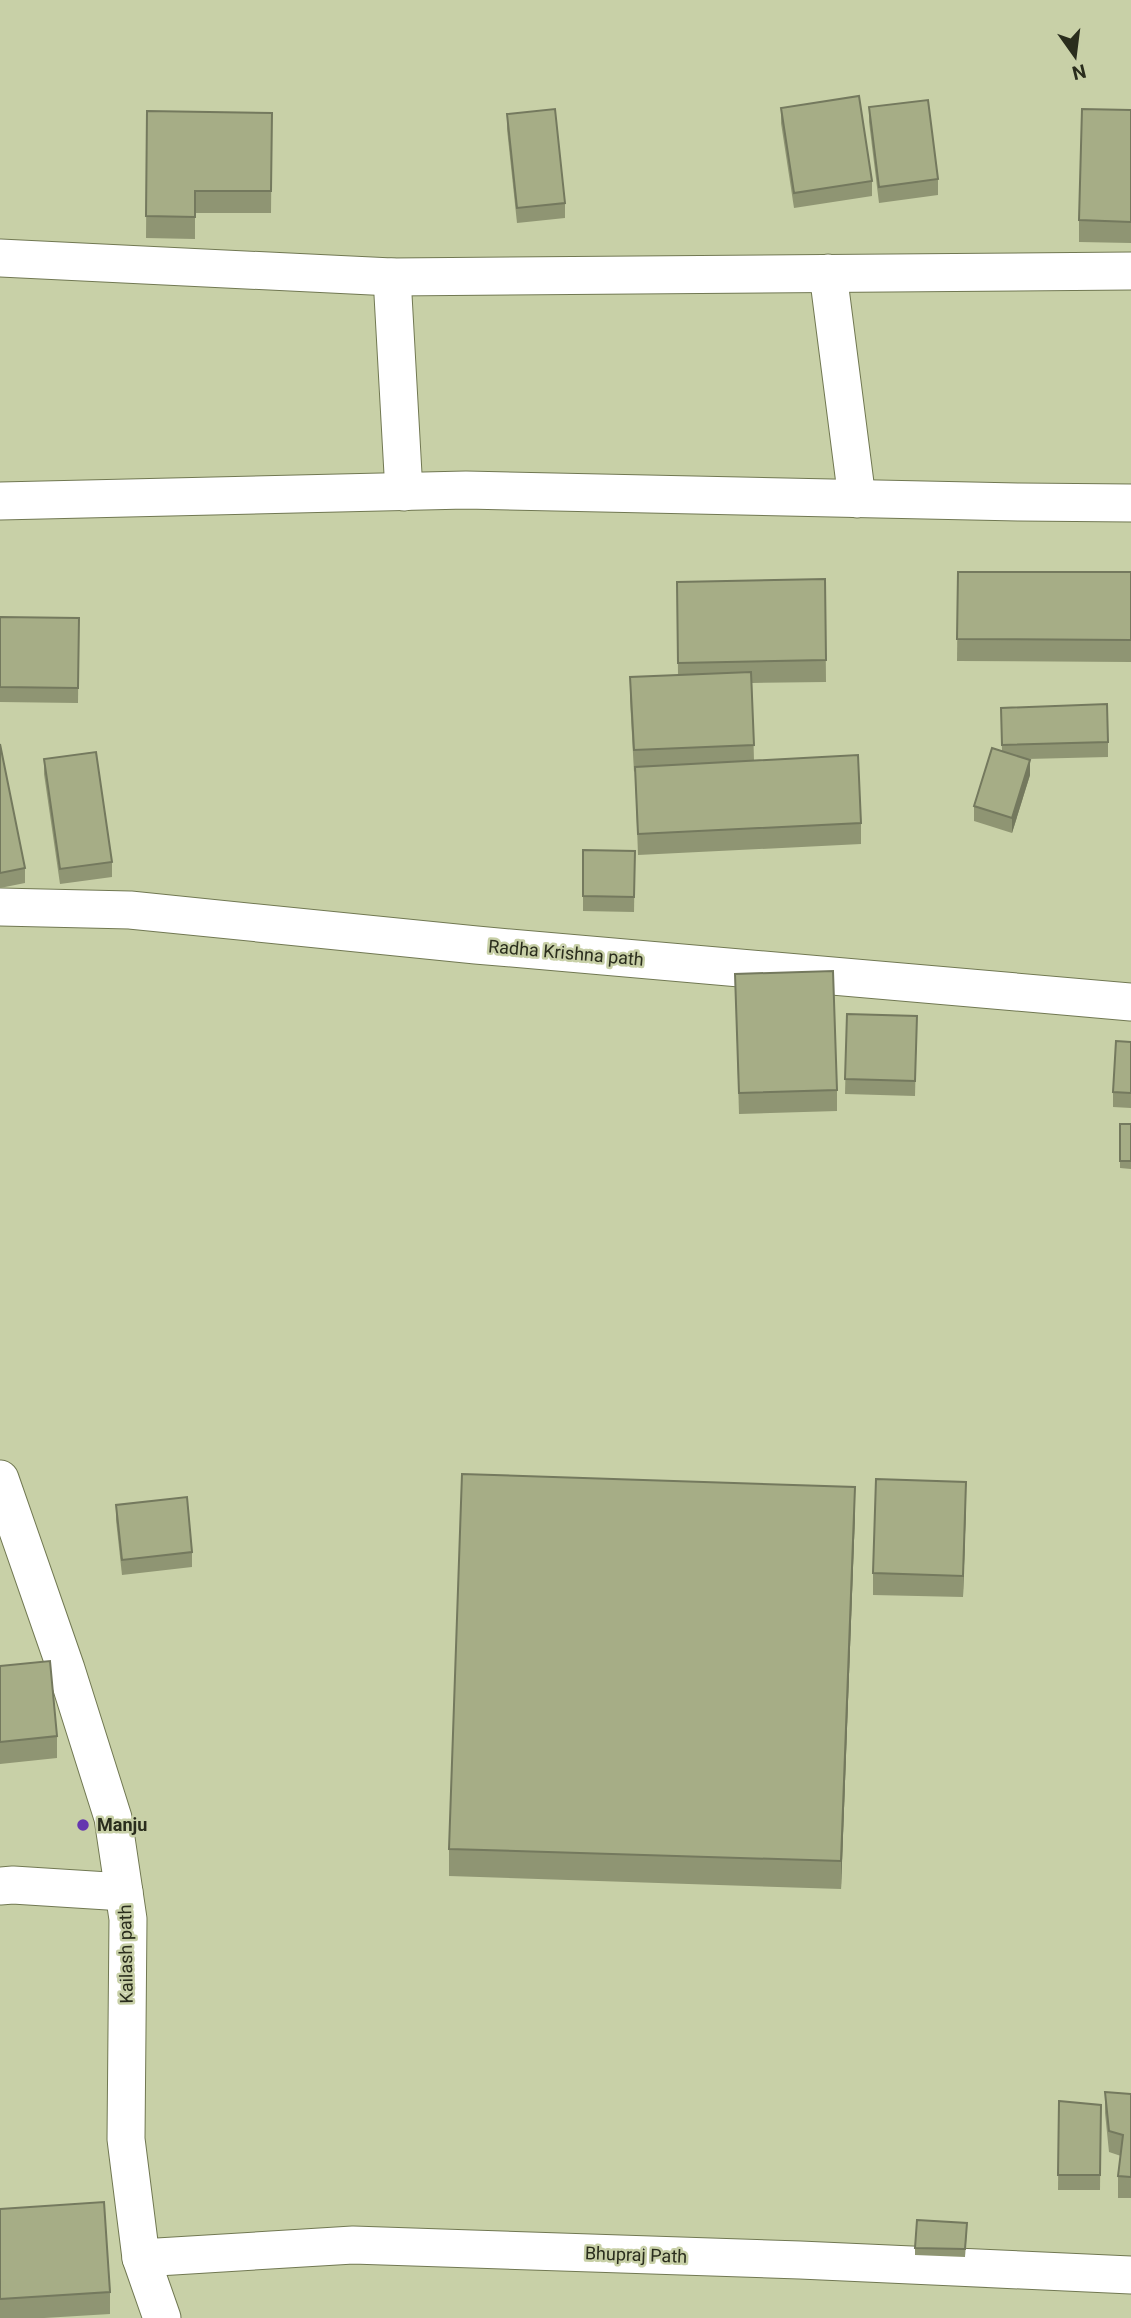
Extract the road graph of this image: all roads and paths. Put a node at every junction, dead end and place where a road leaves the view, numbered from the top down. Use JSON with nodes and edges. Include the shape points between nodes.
{"nodes":[{"id":1,"x":0,"y":258,"type":"edge"},
{"id":2,"x":1131,"y":271,"type":"edge"},
{"id":3,"x":828,"y":273,"type":"junction"},
{"id":4,"x":392,"y":277,"type":"junction"},
{"id":5,"x":404,"y":492,"type":"junction"},
{"id":6,"x":857,"y":499,"type":"junction"},
{"id":7,"x":0,"y":501,"type":"edge"},
{"id":8,"x":1131,"y":503,"type":"edge"},
{"id":9,"x":0,"y":906,"type":"edge"},
{"id":10,"x":1131,"y":1002,"type":"edge"},
{"id":11,"x":0,"y":1479,"type":"edge"},
{"id":12,"x":10,"y":1538,"type":"edge"},
{"id":13,"x":0,"y":1886,"type":"edge"},
{"id":14,"x":124,"y":1892,"type":"junction"},
{"id":15,"x":142,"y":2258,"type":"junction"},
{"id":16,"x":1131,"y":2275,"type":"edge"},
{"id":17,"x":162,"y":2318,"type":"edge"}],
"edges":[{"from":1,"to":4,"type":"street"},
{"from":2,"to":3,"type":"street"},
{"from":3,"to":4,"type":"street"},
{"from":3,"to":6,"type":"street"},
{"from":4,"to":5,"type":"street"},
{"from":5,"to":6,"type":"street"},
{"from":5,"to":7,"type":"street"},
{"from":6,"to":8,"type":"street"},
{"from":9,"to":10,"type":"street","name":"Radha Krishna path","via":[[130,910]]},
{"from":11,"to":12,"type":"street","name":"Kailash path"},
{"from":12,"to":14,"type":"street","name":"Kailash path","via":[[66,1669],[113,1818]]},
{"from":13,"to":14,"type":"street"},
{"from":14,"to":15,"type":"street","name":"Kailash path","via":[[128,1919],[126,2139]]},
{"from":15,"to":16,"type":"street","name":"Bhupraj Path","via":[[353,2245]]},
{"from":15,"to":17,"type":"street","name":"Kailash path"}]}
